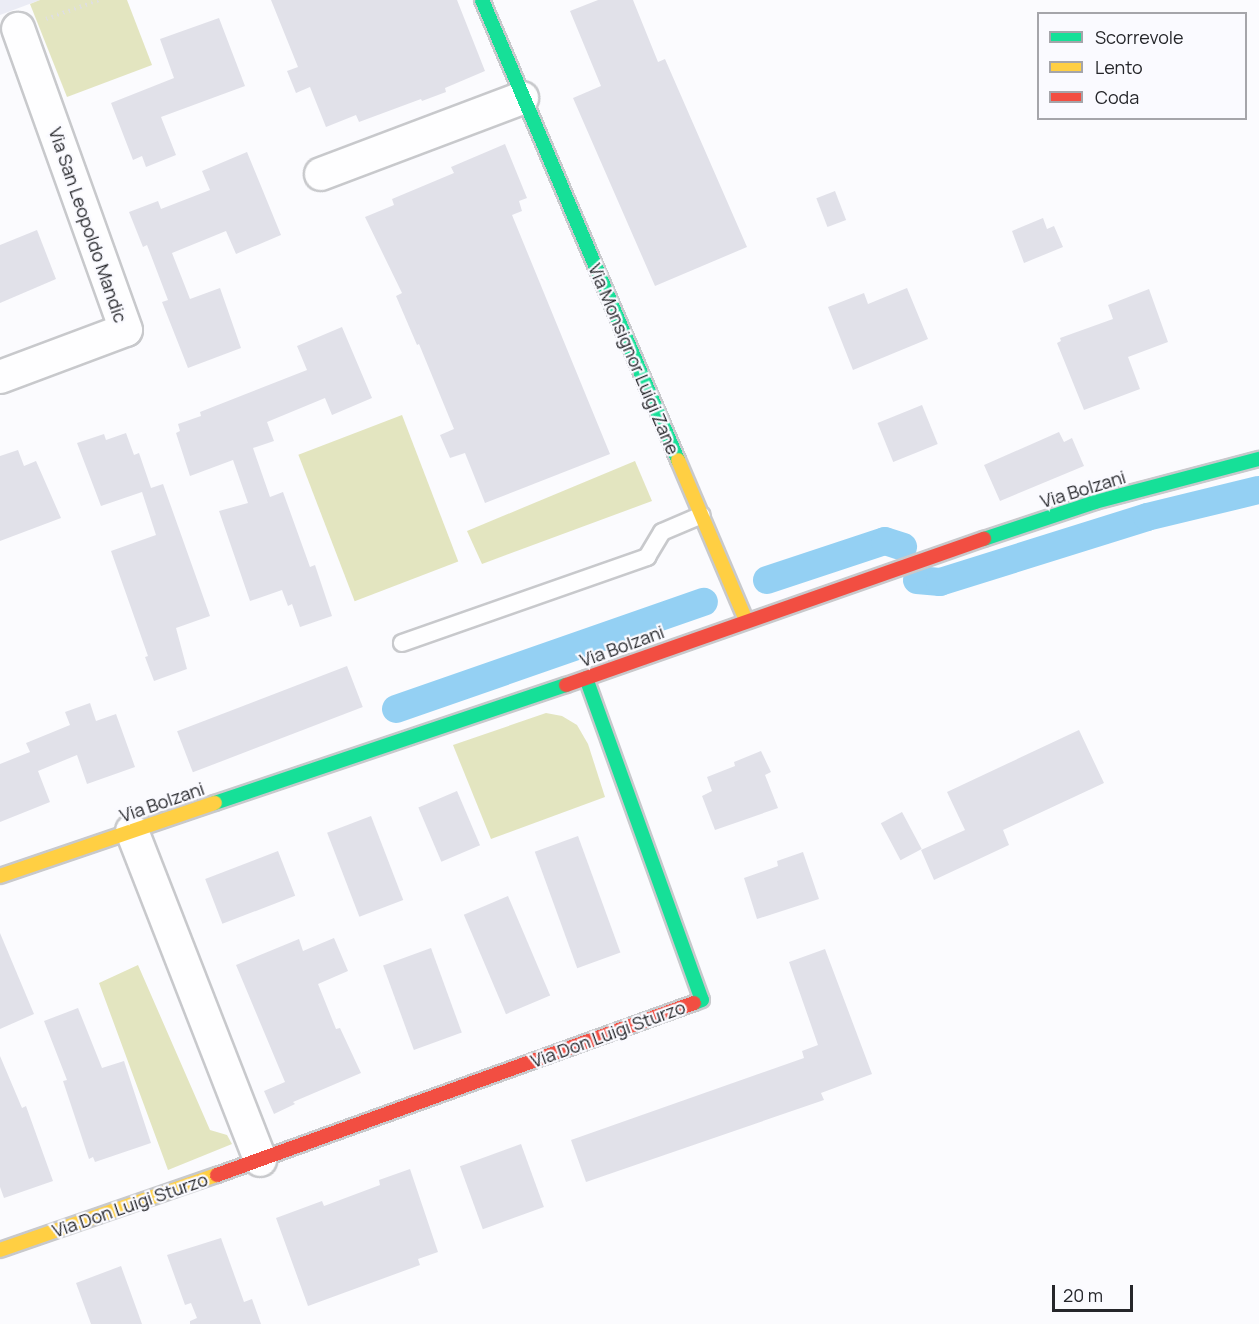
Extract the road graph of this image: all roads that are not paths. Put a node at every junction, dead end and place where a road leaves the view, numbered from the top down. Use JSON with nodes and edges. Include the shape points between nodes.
{"nodes":[{"id":1,"x":482,"y":0,"type":"edge"},
{"id":2,"x":18,"y":30,"type":"road end"},
{"id":3,"x":522,"y":98,"type":"junction"},
{"id":4,"x":321,"y":174,"type":"dead end"},
{"id":5,"x":0,"y":377,"type":"edge"},
{"id":6,"x":1259,"y":459,"type":"edge"},
{"id":7,"x":702,"y":515,"type":"junction"},
{"id":8,"x":746,"y":620,"type":"junction"},
{"id":9,"x":402,"y":643,"type":"dead end"},
{"id":10,"x":586,"y":678,"type":"junction"},
{"id":11,"x":132,"y":831,"type":"junction"},
{"id":12,"x":0,"y":876,"type":"edge"},
{"id":13,"x":260,"y":1160,"type":"junction"},
{"id":14,"x":0,"y":1250,"type":"edge"}],
"edges":[{"from":1,"to":3,"type":"street","name":"Via Monsignor Luigi Zane"},
{"from":2,"to":5,"type":"street","name":"Via San Leopoldo Mandic","via":[[126,330]]},
{"from":3,"to":4,"type":"street"},
{"from":3,"to":7,"type":"street","name":"Via Monsignor Luigi Zane"},
{"from":6,"to":8,"type":"street","name":"Via Bolzani","via":[[1095,502]]},
{"from":7,"to":8,"type":"street","name":"Via Monsignor Luigi Zane"},
{"from":7,"to":9,"type":"lane","via":[[662,532],[647,557]]},
{"from":8,"to":10,"type":"street","name":"Via Bolzani"},
{"from":10,"to":11,"type":"street","name":"Via Bolzani"},
{"from":10,"to":13,"type":"street","name":"Via Don Luigi Sturzo","via":[[702,1000]]},
{"from":11,"to":12,"type":"street","name":"Via Bolzani"},
{"from":11,"to":13,"type":"street"},
{"from":13,"to":14,"type":"street","name":"Via Don Luigi Sturzo"}]}
